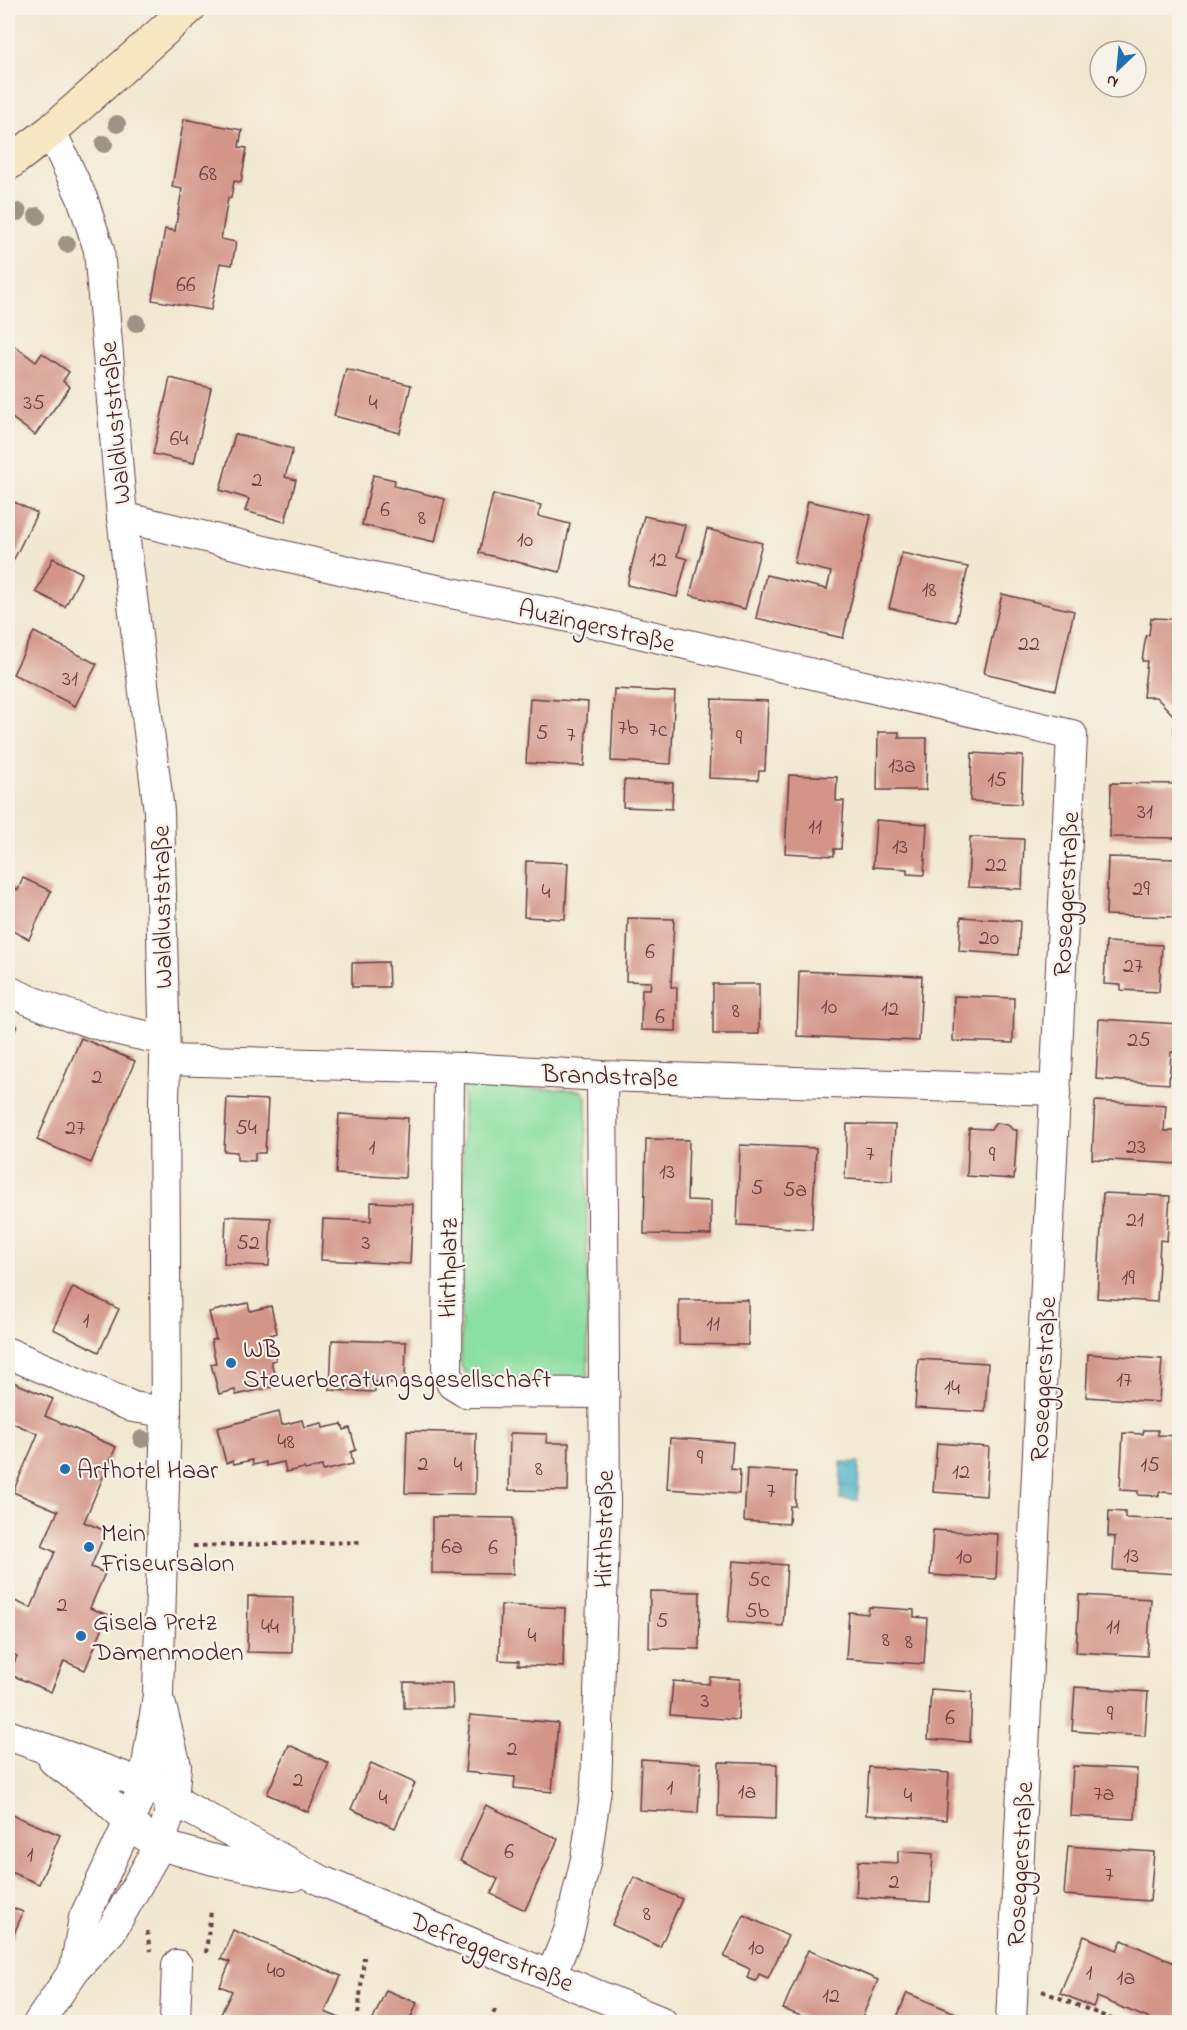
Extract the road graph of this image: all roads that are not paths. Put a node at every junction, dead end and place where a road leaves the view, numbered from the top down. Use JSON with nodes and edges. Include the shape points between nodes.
{"nodes":[{"id":1,"x":189,"y":8,"type":"edge"},
{"id":2,"x":51,"y":131,"type":"junction"},
{"id":3,"x":8,"y":164,"type":"edge"},
{"id":4,"x":122,"y":517,"type":"junction"},
{"id":5,"x":1072,"y":735,"type":"joint"},
{"id":6,"x":8,"y":991,"type":"edge"},
{"id":7,"x":164,"y":1049,"type":"junction"},
{"id":8,"x":449,"y":1068,"type":"junction"},
{"id":9,"x":602,"y":1076,"type":"junction"},
{"id":10,"x":1056,"y":1090,"type":"junction"},
{"id":11,"x":8,"y":1353,"type":"edge"},
{"id":12,"x":604,"y":1393,"type":"junction"},
{"id":13,"x":166,"y":1412,"type":"junction"},
{"id":14,"x":19,"y":1739,"type":"edge"},
{"id":15,"x":151,"y":1814,"type":"junction"},
{"id":16,"x":322,"y":1881,"type":"junction"},
{"id":17,"x":177,"y":1965,"type":"dead end"},
{"id":18,"x":551,"y":1976,"type":"junction"},
{"id":19,"x":39,"y":2022,"type":"edge"},
{"id":20,"x":175,"y":2022,"type":"edge"},
{"id":21,"x":662,"y":2022,"type":"edge"},
{"id":22,"x":1011,"y":2022,"type":"edge"}],
"edges":[{"from":1,"to":2,"type":"main road"},
{"from":2,"to":3,"type":"main road"},
{"from":2,"to":4,"type":"street","name":"Waldluststraße","via":[[83,200],[99,250]]},
{"from":4,"to":5,"type":"street","name":"Auzingerstraße"},
{"from":4,"to":7,"type":"street","name":"Waldluststraße","via":[[159,811]]},
{"from":5,"to":10,"type":"street","name":"Roseggerstraße"},
{"from":6,"to":7,"type":"street","name":"Brandstraße","via":[[86,1020],[145,1036]]},
{"from":7,"to":8,"type":"street","name":"Brandstraße"},
{"from":7,"to":13,"type":"street","name":"Waldluststraße"},
{"from":8,"to":9,"type":"street","name":"Brandstraße"},
{"from":8,"to":12,"type":"street","name":"Hirthplatz","via":[[447,1374],[452,1384],[465,1392]]},
{"from":9,"to":10,"type":"street","name":"Brandstraße"},
{"from":9,"to":12,"type":"street","name":"Hirthstraße"},
{"from":10,"to":22,"type":"street","name":"Roseggerstraße"},
{"from":11,"to":13,"type":"street","via":[[133,1407]]},
{"from":12,"to":18,"type":"street","name":"Hirthstraße","via":[[605,1504],[596,1789],[586,1859],[569,1931]]},
{"from":13,"to":15,"type":"street","name":"Waldluststraße"},
{"from":14,"to":15,"type":"street"},
{"from":15,"to":16,"type":"street","name":"Defreggerstraße","via":[[225,1828]]},
{"from":15,"to":16,"type":"street","name":"Defreggerstraße","via":[[214,1860]]},
{"from":15,"to":19,"type":"street","via":[[111,1931],[75,1969]]},
{"from":16,"to":18,"type":"street","name":"Defreggerstraße"},
{"from":17,"to":20,"type":"street"},
{"from":18,"to":21,"type":"street","name":"Defreggerstraße"}]}
